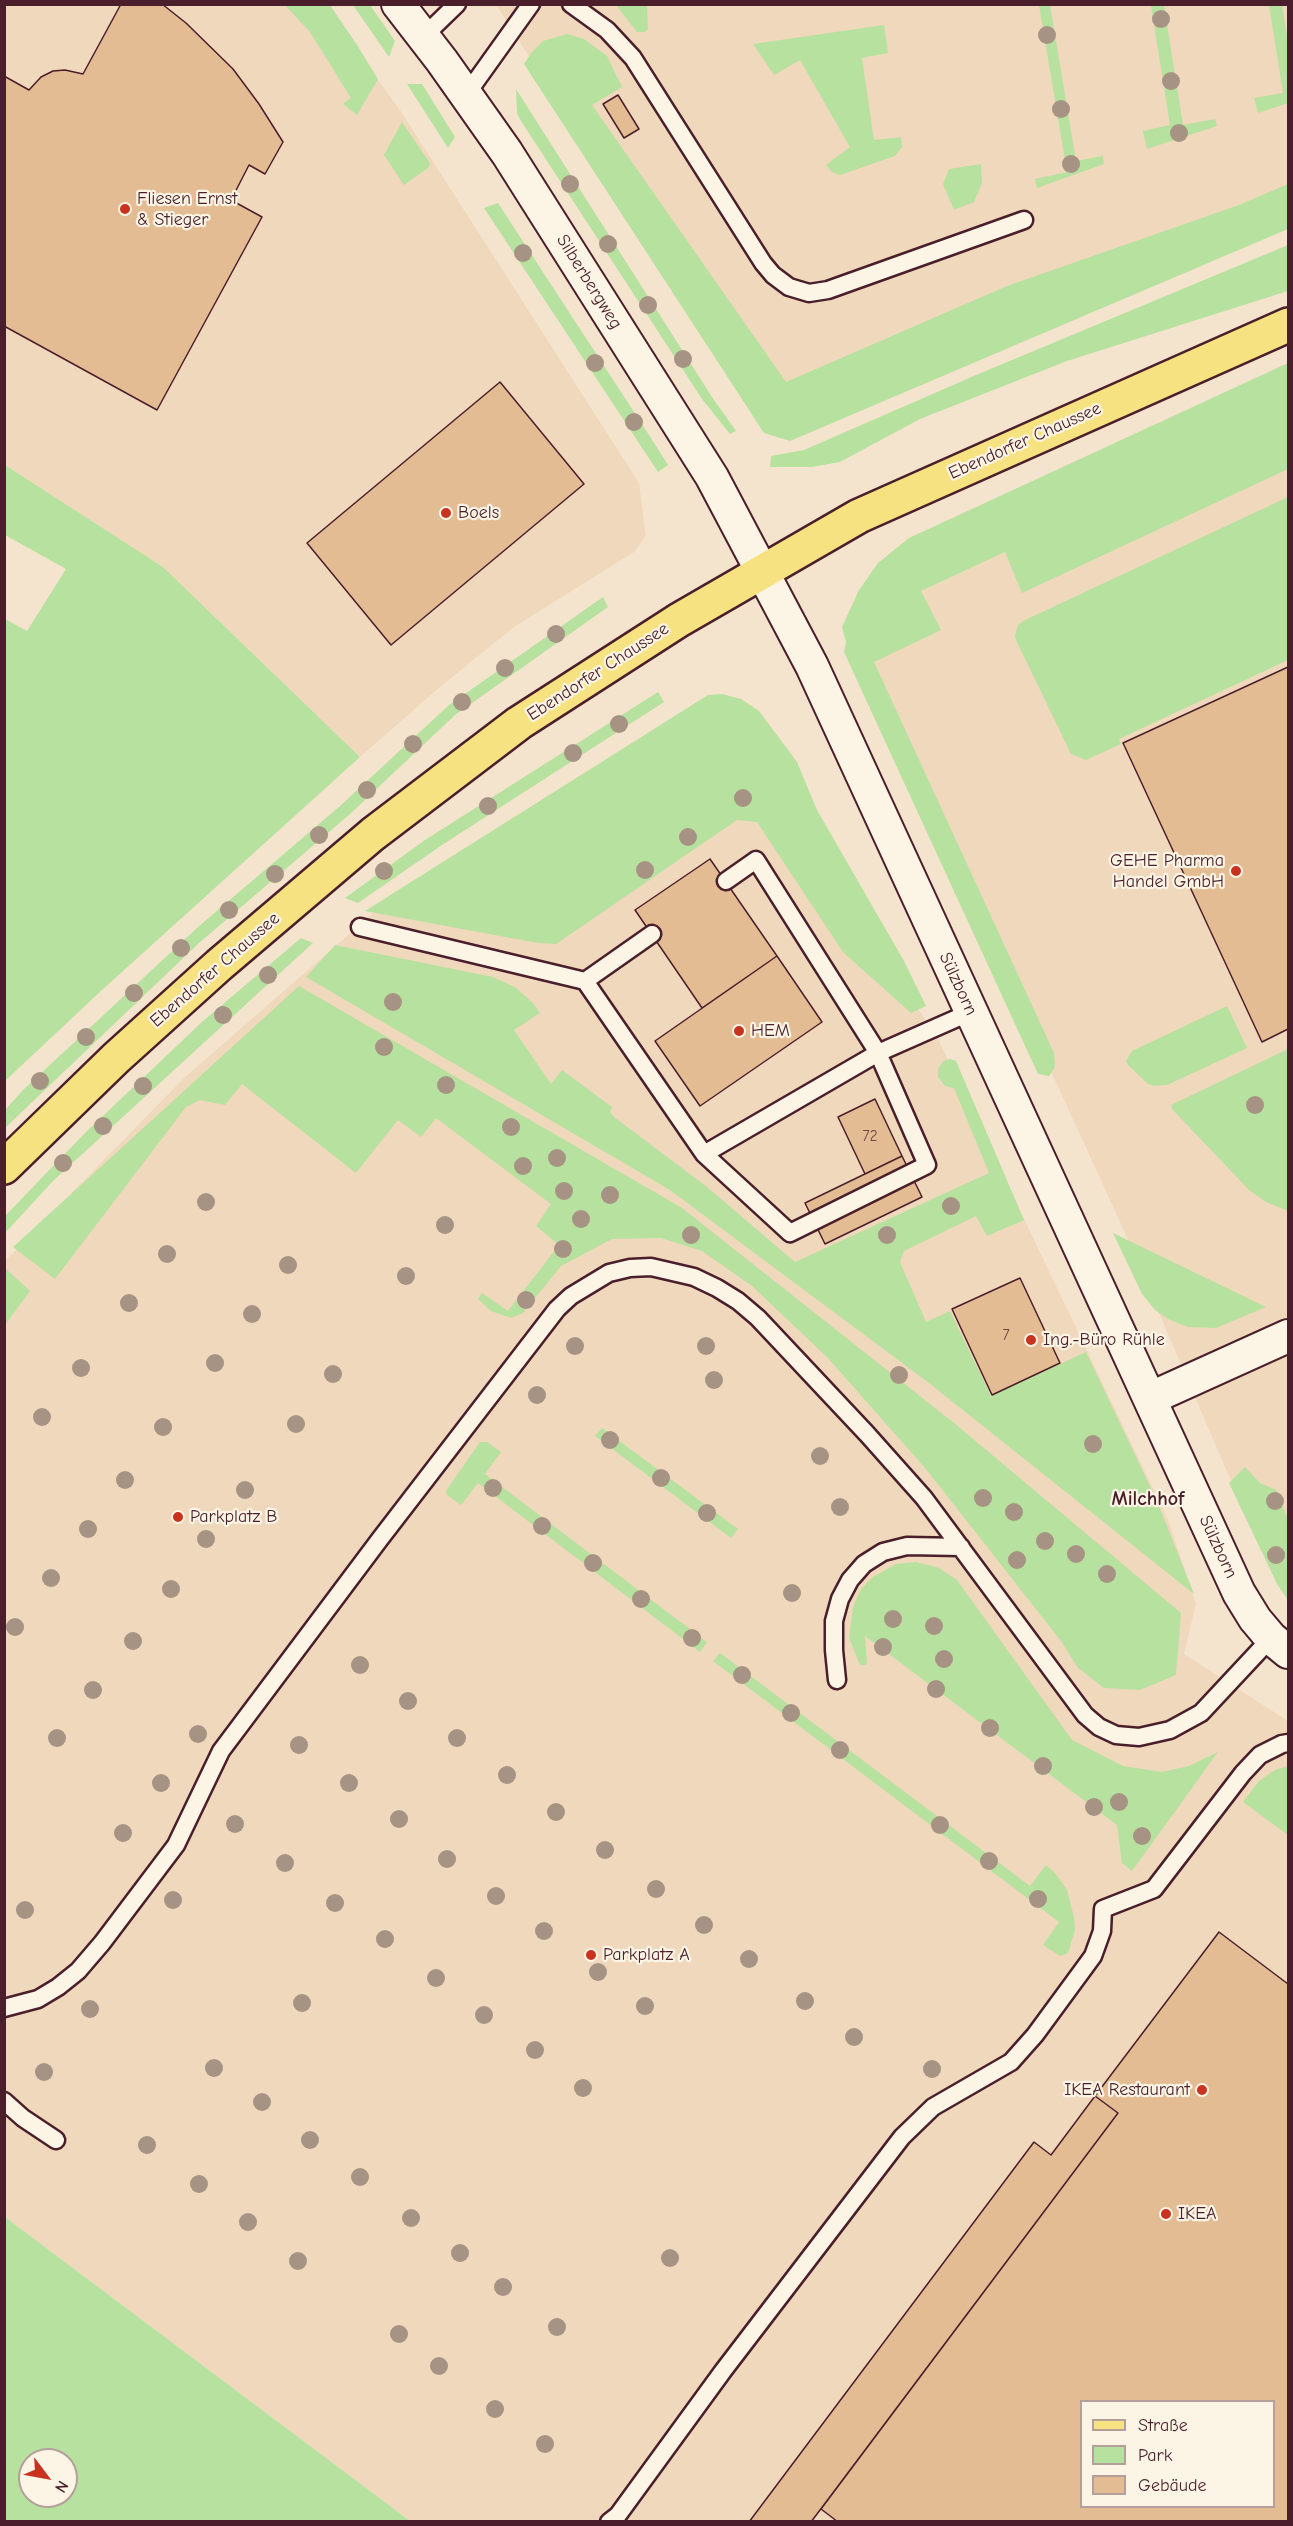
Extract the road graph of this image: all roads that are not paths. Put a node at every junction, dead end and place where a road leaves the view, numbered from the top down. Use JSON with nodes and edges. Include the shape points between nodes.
{"nodes":[{"id":1,"x":398,"y":4,"type":"edge"},
{"id":2,"x":457,"y":4,"type":"edge"},
{"id":3,"x":531,"y":4,"type":"edge"},
{"id":4,"x":571,"y":4,"type":"edge"},
{"id":5,"x":423,"y":37,"type":"junction"},
{"id":6,"x":466,"y":95,"type":"junction"},
{"id":7,"x":1024,"y":220,"type":"dead end"},
{"id":8,"x":1288,"y":325,"type":"edge"},
{"id":9,"x":762,"y":572,"type":"junction"},
{"id":10,"x":726,"y":882,"type":"dead end"},
{"id":11,"x":360,"y":927,"type":"dead end"},
{"id":12,"x":652,"y":934,"type":"dead end"},
{"id":13,"x":585,"y":981,"type":"junction"},
{"id":14,"x":971,"y":1012,"type":"junction"},
{"id":15,"x":878,"y":1053,"type":"junction"},
{"id":16,"x":704,"y":1155,"type":"junction"},
{"id":17,"x":4,"y":1167,"type":"edge"},
{"id":18,"x":1288,"y":1336,"type":"edge"},
{"id":19,"x":1151,"y":1398,"type":"junction"},
{"id":20,"x":961,"y":1547,"type":"junction"},
{"id":21,"x":1280,"y":1645,"type":"edge"},
{"id":22,"x":837,"y":1680,"type":"dead end"},
{"id":23,"x":1288,"y":1743,"type":"edge"},
{"id":24,"x":4,"y":2008,"type":"edge"},
{"id":25,"x":4,"y":2101,"type":"edge"},
{"id":26,"x":56,"y":2140,"type":"dead end"},
{"id":27,"x":609,"y":2522,"type":"edge"}],
"edges":[{"from":1,"to":5,"type":"street","name":"Silberbergweg"},
{"from":2,"to":5,"type":"lane"},
{"from":3,"to":6,"type":"lane"},
{"from":4,"to":7,"type":"lane","via":[[607,30],[633,58],[763,263],[789,287],[808,293],[828,290]]},
{"from":5,"to":6,"type":"street","name":"Silberbergweg"},
{"from":6,"to":9,"type":"street","name":"Silberbergweg","via":[[507,153],[712,477]]},
{"from":8,"to":9,"type":"main road","name":"Ebendorfer Chaussee","via":[[893,500]]},
{"from":9,"to":14,"type":"street","name":"Sülzborn","via":[[812,666]]},
{"from":9,"to":17,"type":"main road","name":"Ebendorfer Chaussee","via":[[519,723],[373,834],[167,1011]]},
{"from":10,"to":15,"type":"lane","via":[[756,860]]},
{"from":11,"to":13,"type":"lane"},
{"from":12,"to":13,"type":"lane"},
{"from":13,"to":16,"type":"lane"},
{"from":14,"to":15,"type":"lane"},
{"from":14,"to":19,"type":"street","name":"Sülzborn"},
{"from":15,"to":16,"type":"lane"},
{"from":15,"to":16,"type":"lane","via":[[927,1166],[790,1233]]},
{"from":18,"to":19,"type":"street"},
{"from":19,"to":21,"type":"street","name":"Sülzborn","via":[[1239,1593]]},
{"from":20,"to":21,"type":"lane","via":[[1085,1715],[1098,1727],[1116,1735],[1139,1737],[1170,1730],[1201,1713]]},
{"from":20,"to":22,"type":"lane","via":[[908,1546],[883,1552],[864,1564],[840,1599],[834,1621]]},
{"from":20,"to":24,"type":"lane","via":[[894,1463],[738,1301],[694,1277],[671,1271],[651,1267],[609,1273],[571,1296],[545,1323],[380,1539],[221,1751],[176,1845],[102,1943],[58,1987],[38,1999]]},
{"from":23,"to":27,"type":"lane","via":[[1260,1755],[1243,1773],[1154,1889],[1103,1909],[1102,1931],[1093,1956],[1011,2062],[933,2107],[902,2138]]},
{"from":25,"to":26,"type":"lane"}]}
